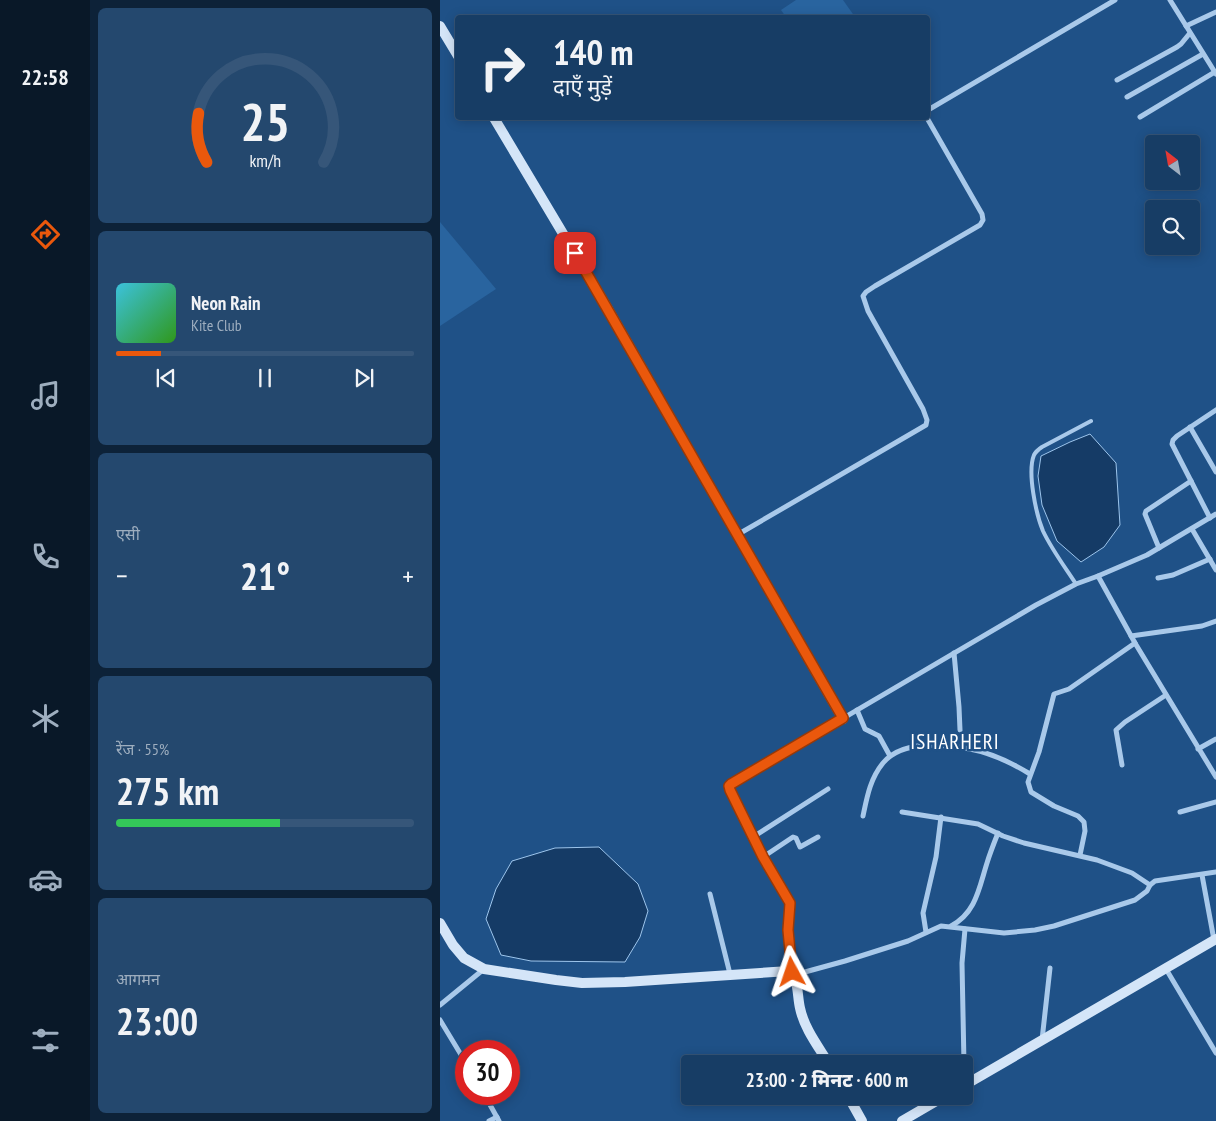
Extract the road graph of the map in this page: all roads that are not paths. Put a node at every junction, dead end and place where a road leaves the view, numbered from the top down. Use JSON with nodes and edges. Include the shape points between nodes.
{"nodes":[{"id":1,"x":1115,"y":0,"type":"edge"},
{"id":2,"x":1170,"y":0,"type":"edge"},
{"id":3,"x":1216,"y":12,"type":"edge"},
{"id":4,"x":440,"y":26,"type":"edge"},
{"id":5,"x":1186,"y":26,"type":"junction"},
{"id":6,"x":1190,"y":32,"type":"junction"},
{"id":7,"x":455,"y":51,"type":"edge"},
{"id":8,"x":1203,"y":54,"type":"junction"},
{"id":9,"x":1215,"y":73,"type":"edge"},
{"id":10,"x":1117,"y":80,"type":"dead end"},
{"id":11,"x":1128,"y":97,"type":"dead end"},
{"id":12,"x":930,"y":109,"type":"edge"},
{"id":13,"x":1140,"y":117,"type":"dead end"},
{"id":14,"x":495,"y":120,"type":"edge"},
{"id":15,"x":928,"y":120,"type":"edge"},
{"id":16,"x":1216,"y":410,"type":"edge"},
{"id":17,"x":1091,"y":421,"type":"dead end"},
{"id":18,"x":1190,"y":427,"type":"junction"},
{"id":19,"x":1216,"y":472,"type":"edge"},
{"id":20,"x":1191,"y":480,"type":"junction"},
{"id":21,"x":1216,"y":514,"type":"edge"},
{"id":22,"x":1210,"y":518,"type":"junction"},
{"id":23,"x":1192,"y":529,"type":"junction"},
{"id":24,"x":738,"y":535,"type":"junction"},
{"id":25,"x":1158,"y":548,"type":"junction"},
{"id":26,"x":1210,"y":560,"type":"junction"},
{"id":27,"x":1216,"y":570,"type":"edge"},
{"id":28,"x":1098,"y":576,"type":"junction"},
{"id":29,"x":1158,"y":578,"type":"dead end"},
{"id":30,"x":1076,"y":584,"type":"junction"},
{"id":31,"x":1216,"y":621,"type":"edge"},
{"id":32,"x":1131,"y":636,"type":"junction"},
{"id":33,"x":1135,"y":643,"type":"junction"},
{"id":34,"x":954,"y":653,"type":"junction"},
{"id":35,"x":1166,"y":696,"type":"junction"},
{"id":36,"x":857,"y":710,"type":"junction"},
{"id":37,"x":843,"y":718,"type":"junction"},
{"id":38,"x":960,"y":730,"type":"dead end"},
{"id":39,"x":1216,"y":739,"type":"edge"},
{"id":40,"x":1198,"y":749,"type":"junction"},
{"id":41,"x":890,"y":756,"type":"junction"},
{"id":42,"x":1122,"y":766,"type":"dead end"},
{"id":43,"x":1030,"y":774,"type":"junction"},
{"id":44,"x":1216,"y":777,"type":"edge"},
{"id":45,"x":828,"y":789,"type":"dead end"},
{"id":46,"x":1216,"y":802,"type":"edge"},
{"id":47,"x":902,"y":812,"type":"dead end"},
{"id":48,"x":1180,"y":812,"type":"dead end"},
{"id":49,"x":863,"y":816,"type":"dead end"},
{"id":50,"x":941,"y":817,"type":"junction"},
{"id":51,"x":998,"y":833,"type":"junction"},
{"id":52,"x":753,"y":837,"type":"junction"},
{"id":53,"x":818,"y":837,"type":"dead end"},
{"id":54,"x":1080,"y":855,"type":"junction"},
{"id":55,"x":763,"y":857,"type":"junction"},
{"id":56,"x":1216,"y":872,"type":"edge"},
{"id":57,"x":1202,"y":875,"type":"junction"},
{"id":58,"x":1150,"y":885,"type":"junction"},
{"id":59,"x":710,"y":894,"type":"dead end"},
{"id":60,"x":440,"y":923,"type":"edge"},
{"id":61,"x":951,"y":926,"type":"junction"},
{"id":62,"x":965,"y":929,"type":"junction"},
{"id":63,"x":926,"y":932,"type":"junction"},
{"id":64,"x":1215,"y":940,"type":"edge"},
{"id":65,"x":484,"y":968,"type":"junction"},
{"id":66,"x":1050,"y":968,"type":"dead end"},
{"id":67,"x":1166,"y":970,"type":"junction"},
{"id":68,"x":793,"y":973,"type":"junction"},
{"id":69,"x":730,"y":974,"type":"junction"},
{"id":70,"x":440,"y":1005,"type":"edge"},
{"id":71,"x":440,"y":1020,"type":"edge"},
{"id":72,"x":1042,"y":1041,"type":"junction"},
{"id":73,"x":455,"y":1045,"type":"edge"},
{"id":74,"x":1216,"y":1053,"type":"edge"},
{"id":75,"x":824,"y":1055,"type":"edge"},
{"id":76,"x":964,"y":1055,"type":"edge"},
{"id":77,"x":973,"y":1080,"type":"edge"},
{"id":78,"x":490,"y":1105,"type":"edge"},
{"id":79,"x":853,"y":1105,"type":"edge"},
{"id":80,"x":931,"y":1105,"type":"edge"},
{"id":81,"x":498,"y":1119,"type":"edge"},
{"id":82,"x":910,"y":1119,"type":"edge"},
{"id":83,"x":489,"y":1121,"type":"edge"},
{"id":84,"x":862,"y":1121,"type":"edge"}],
"edges":[{"from":1,"to":12,"type":"street"},
{"from":2,"to":5,"type":"street"},
{"from":3,"to":5,"type":"street"},
{"from":4,"to":7,"type":"street"},
{"from":5,"to":6,"type":"street"},
{"from":6,"to":8,"type":"street"},
{"from":6,"to":10,"type":"street","via":[[1177,47]]},
{"from":8,"to":9,"type":"street"},
{"from":8,"to":11,"type":"street"},
{"from":9,"to":13,"type":"street"},
{"from":14,"to":24,"type":"street","via":[[606,304]]},
{"from":15,"to":24,"type":"street","via":[[983,220],[958,239],[863,296],[868,311],[923,409],[926,426]]},
{"from":16,"to":18,"type":"street"},
{"from":17,"to":30,"type":"lane","via":[[1042,447],[1033,457],[1035,504],[1043,530]]},
{"from":18,"to":19,"type":"street"},
{"from":18,"to":20,"type":"street","via":[[1172,444]]},
{"from":20,"to":22,"type":"street"},
{"from":20,"to":25,"type":"street","via":[[1146,511]]},
{"from":21,"to":22,"type":"street"},
{"from":22,"to":23,"type":"street"},
{"from":23,"to":25,"type":"street"},
{"from":23,"to":26,"type":"street"},
{"from":24,"to":37,"type":"street"},
{"from":25,"to":28,"type":"street"},
{"from":26,"to":27,"type":"street"},
{"from":26,"to":29,"type":"street"},
{"from":28,"to":30,"type":"street"},
{"from":28,"to":32,"type":"street"},
{"from":30,"to":34,"type":"street"},
{"from":31,"to":32,"type":"street"},
{"from":32,"to":33,"type":"street"},
{"from":33,"to":35,"type":"street"},
{"from":33,"to":43,"type":"street","via":[[1069,689],[1054,694]]},
{"from":34,"to":36,"type":"street"},
{"from":34,"to":38,"type":"street"},
{"from":35,"to":40,"type":"street"},
{"from":35,"to":42,"type":"street","via":[[1116,730]]},
{"from":36,"to":37,"type":"street"},
{"from":36,"to":41,"type":"street","via":[[864,729],[879,736]]},
{"from":37,"to":52,"type":"street","via":[[729,786]]},
{"from":39,"to":40,"type":"street"},
{"from":40,"to":44,"type":"street"},
{"from":41,"to":43,"type":"street","via":[[909,748],[929,746],[971,749],[1011,763]]},
{"from":41,"to":49,"type":"street","via":[[869,788]]},
{"from":43,"to":54,"type":"street","via":[[1031,792],[1084,822]]},
{"from":45,"to":52,"type":"street"},
{"from":46,"to":48,"type":"street"},
{"from":47,"to":50,"type":"street"},
{"from":50,"to":51,"type":"street","via":[[972,822]]},
{"from":50,"to":63,"type":"street","via":[[923,913]]},
{"from":51,"to":54,"type":"street","via":[[1024,843]]},
{"from":51,"to":61,"type":"street","via":[[973,906]]},
{"from":52,"to":55,"type":"street"},
{"from":53,"to":55,"type":"street","via":[[800,846],[794,836]]},
{"from":54,"to":58,"type":"street","via":[[1132,873]]},
{"from":55,"to":68,"type":"street","via":[[790,903],[788,930]]},
{"from":56,"to":57,"type":"street"},
{"from":57,"to":58,"type":"street","via":[[1160,879]]},
{"from":57,"to":64,"type":"street"},
{"from":58,"to":62,"type":"street","via":[[1142,895],[1125,904],[1035,930],[1004,934]]},
{"from":59,"to":69,"type":"street"},
{"from":60,"to":65,"type":"street","via":[[452,945],[464,958]]},
{"from":61,"to":62,"type":"street"},
{"from":61,"to":63,"type":"street"},
{"from":62,"to":76,"type":"street","via":[[962,963]]},
{"from":63,"to":68,"type":"street","via":[[845,961]]},
{"from":64,"to":67,"type":"street"},
{"from":65,"to":69,"type":"street","via":[[582,983],[642,982]]},
{"from":65,"to":70,"type":"street"},
{"from":66,"to":72,"type":"street"},
{"from":67,"to":72,"type":"street"},
{"from":67,"to":74,"type":"street"},
{"from":68,"to":69,"type":"street","via":[[780,970]]},
{"from":68,"to":75,"type":"street","via":[[803,1019]]},
{"from":71,"to":73,"type":"street"},
{"from":72,"to":77,"type":"street"},
{"from":78,"to":81,"type":"street"},
{"from":79,"to":84,"type":"street"},
{"from":80,"to":82,"type":"street"},
{"from":81,"to":83,"type":"street"}]}
